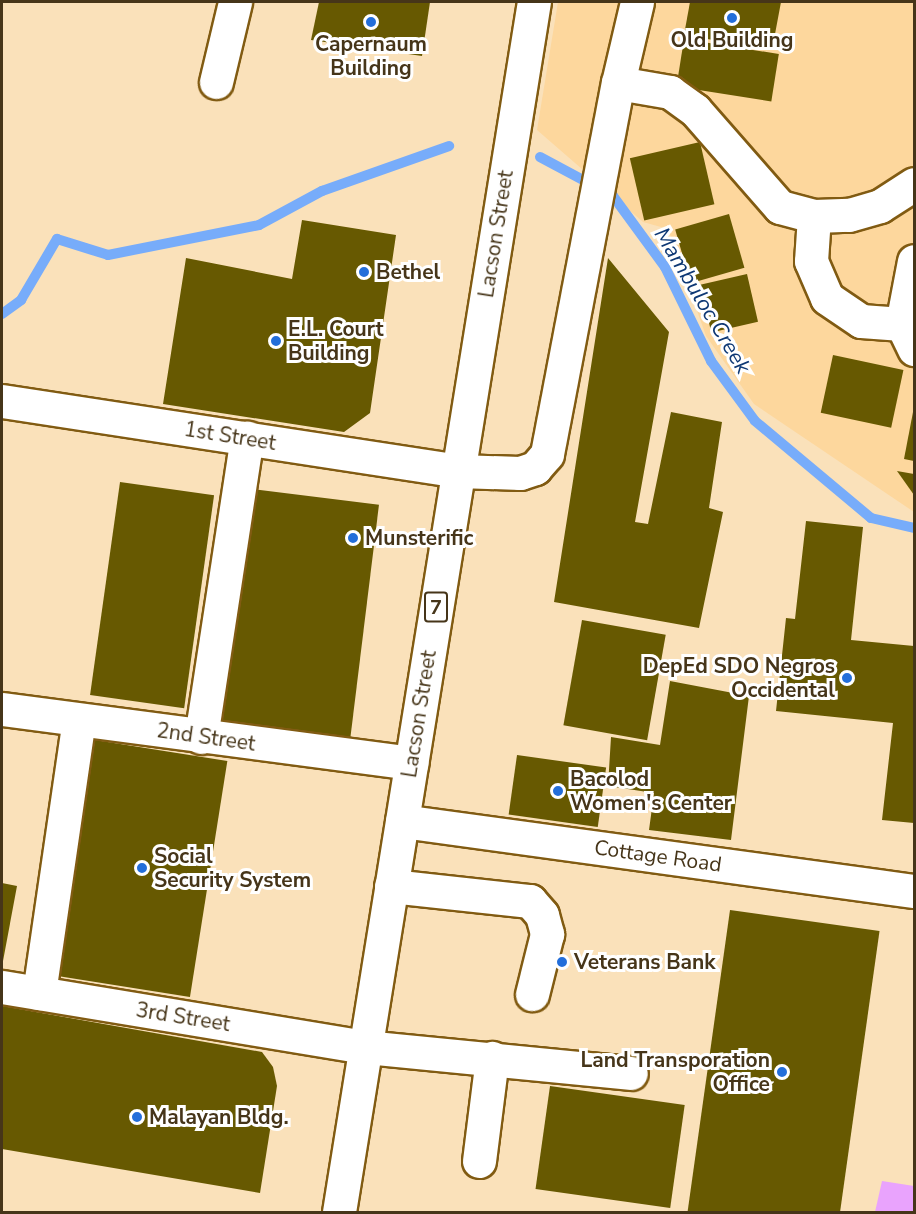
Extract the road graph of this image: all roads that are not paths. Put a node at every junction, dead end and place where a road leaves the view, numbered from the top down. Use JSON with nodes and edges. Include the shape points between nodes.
{"nodes":[{"id":1,"x":235,"y":2,"type":"edge"},
{"id":2,"x":534,"y":2,"type":"edge"},
{"id":3,"x":637,"y":2,"type":"edge"},
{"id":4,"x":216,"y":82,"type":"dead end"},
{"id":5,"x":618,"y":83,"type":"junction"},
{"id":6,"x":914,"y":186,"type":"edge"},
{"id":7,"x":814,"y":216,"type":"junction"},
{"id":8,"x":915,"y":261,"type":"edge"},
{"id":9,"x":908,"y":337,"type":"edge"},
{"id":10,"x":2,"y":401,"type":"edge"},
{"id":11,"x":247,"y":438,"type":"junction"},
{"id":12,"x":458,"y":471,"type":"junction"},
{"id":13,"x":2,"y":709,"type":"edge"},
{"id":14,"x":79,"y":720,"type":"junction"},
{"id":15,"x":201,"y":737,"type":"junction"},
{"id":16,"x":411,"y":764,"type":"junction"},
{"id":17,"x":402,"y":821,"type":"junction"},
{"id":18,"x":391,"y":886,"type":"junction"},
{"id":19,"x":915,"y":891,"type":"edge"},
{"id":20,"x":2,"y":987,"type":"edge"},
{"id":21,"x":39,"y":993,"type":"junction"},
{"id":22,"x":532,"y":994,"type":"dead end"},
{"id":23,"x":365,"y":1047,"type":"junction"},
{"id":24,"x":492,"y":1058,"type":"junction"},
{"id":25,"x":631,"y":1073,"type":"dead end"},
{"id":26,"x":479,"y":1161,"type":"dead end"},
{"id":27,"x":339,"y":1212,"type":"edge"}],
"edges":[{"from":1,"to":4,"type":"street"},
{"from":2,"to":12,"type":"street","name":"Lacson Street","number":"7"},
{"from":3,"to":5,"type":"street","name":"1st Street"},
{"from":5,"to":7,"type":"street","via":[[670,93],[695,110],[780,207]]},
{"from":5,"to":12,"type":"street","name":"1st Street","via":[[547,454],[536,468],[520,472]]},
{"from":6,"to":7,"type":"street","via":[[880,206],[849,215]]},
{"from":7,"to":9,"type":"street","via":[[811,261],[826,298],[861,321]]},
{"from":8,"to":9,"type":"street"},
{"from":10,"to":11,"type":"street","name":"1st Street"},
{"from":11,"to":12,"type":"street","name":"1st Street"},
{"from":11,"to":15,"type":"street"},
{"from":12,"to":16,"type":"street","name":"Lacson Street","number":"7"},
{"from":13,"to":14,"type":"street","name":"2nd Street"},
{"from":14,"to":15,"type":"street","name":"2nd Street"},
{"from":14,"to":21,"type":"street"},
{"from":15,"to":16,"type":"street","name":"2nd Street"},
{"from":16,"to":17,"type":"street","name":"Lacson Street","number":"7"},
{"from":17,"to":18,"type":"street","name":"Lacson Street","number":"7"},
{"from":17,"to":19,"type":"street","name":"Cottage Road"},
{"from":18,"to":22,"type":"street","via":[[530,901],[542,915],[548,934]]},
{"from":18,"to":23,"type":"street","name":"Lacson Street","number":"7"},
{"from":20,"to":21,"type":"street","name":"3rd Street"},
{"from":21,"to":23,"type":"street","name":"3rd Street"},
{"from":23,"to":24,"type":"street","name":"3rd Street"},
{"from":23,"to":27,"type":"street","name":"Lacson Street","number":"7"},
{"from":24,"to":25,"type":"street","name":"3rd Street"},
{"from":24,"to":26,"type":"street"}]}
